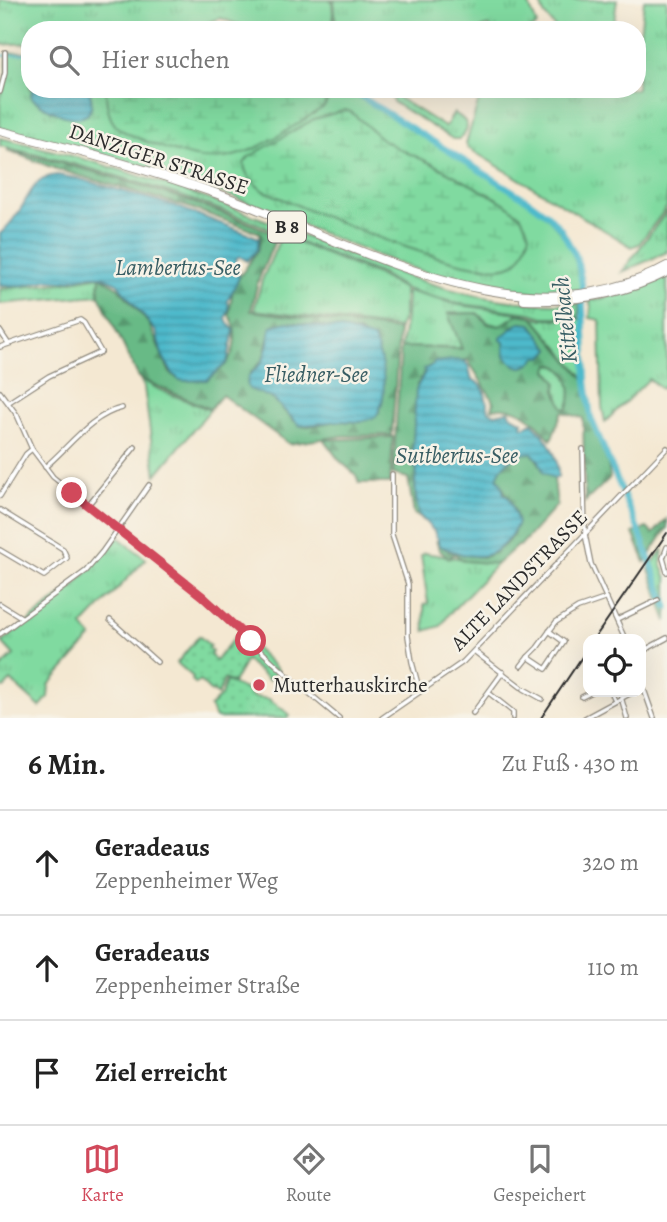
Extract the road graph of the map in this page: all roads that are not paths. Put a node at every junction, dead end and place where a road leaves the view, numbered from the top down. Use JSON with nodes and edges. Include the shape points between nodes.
{"nodes":[{"id":1,"x":5,"y":52,"type":"dead end"},
{"id":2,"x":0,"y":92,"type":"edge"},
{"id":3,"x":0,"y":134,"type":"edge"},
{"id":4,"x":667,"y":266,"type":"edge"},
{"id":5,"x":667,"y":272,"type":"edge"},
{"id":6,"x":590,"y":295,"type":"junction"},
{"id":7,"x":0,"y":331,"type":"edge"},
{"id":8,"x":8,"y":343,"type":"junction"},
{"id":9,"x":0,"y":347,"type":"edge"},
{"id":10,"x":0,"y":392,"type":"edge"},
{"id":11,"x":9,"y":402,"type":"junction"},
{"id":12,"x":122,"y":408,"type":"dead end"},
{"id":13,"x":135,"y":447,"type":"dead end"},
{"id":14,"x":667,"y":448,"type":"edge"},
{"id":15,"x":32,"y":449,"type":"junction"},
{"id":16,"x":583,"y":449,"type":"dead end"},
{"id":17,"x":45,"y":467,"type":"junction"},
{"id":18,"x":392,"y":474,"type":"dead end"},
{"id":19,"x":149,"y":485,"type":"dead end"},
{"id":20,"x":0,"y":496,"type":"edge"},
{"id":21,"x":88,"y":505,"type":"junction"},
{"id":22,"x":0,"y":510,"type":"edge"},
{"id":23,"x":118,"y":529,"type":"junction"},
{"id":24,"x":585,"y":534,"type":"junction"},
{"id":25,"x":667,"y":547,"type":"edge"},
{"id":26,"x":0,"y":550,"type":"edge"},
{"id":27,"x":667,"y":572,"type":"edge"},
{"id":28,"x":607,"y":598,"type":"junction"},
{"id":29,"x":658,"y":600,"type":"dead end"},
{"id":30,"x":0,"y":604,"type":"edge"},
{"id":31,"x":21,"y":617,"type":"junction"},
{"id":32,"x":110,"y":620,"type":"dead end"},
{"id":33,"x":617,"y":620,"type":"junction"},
{"id":34,"x":549,"y":631,"type":"junction"},
{"id":35,"x":0,"y":634,"type":"edge"},
{"id":36,"x":623,"y":634,"type":"edge"},
{"id":37,"x":667,"y":638,"type":"edge"},
{"id":38,"x":646,"y":649,"type":"edge"},
{"id":39,"x":474,"y":651,"type":"junction"},
{"id":40,"x":528,"y":657,"type":"junction"},
{"id":41,"x":157,"y":662,"type":"dead end"},
{"id":42,"x":522,"y":666,"type":"dead end"},
{"id":43,"x":546,"y":669,"type":"junction"},
{"id":44,"x":503,"y":672,"type":"junction"},
{"id":45,"x":518,"y":672,"type":"dead end"},
{"id":46,"x":543,"y":675,"type":"dead end"},
{"id":47,"x":513,"y":679,"type":"junction"},
{"id":48,"x":420,"y":693,"type":"junction"},
{"id":49,"x":489,"y":693,"type":"junction"},
{"id":50,"x":613,"y":697,"type":"edge"},
{"id":51,"x":621,"y":697,"type":"joint"},
{"id":52,"x":646,"y":697,"type":"edge"},
{"id":53,"x":542,"y":699,"type":"dead end"},
{"id":54,"x":615,"y":701,"type":"junction"},
{"id":55,"x":473,"y":713,"type":"dead end"},
{"id":56,"x":339,"y":718,"type":"edge"},
{"id":57,"x":382,"y":718,"type":"edge"},
{"id":58,"x":513,"y":718,"type":"edge"},
{"id":59,"x":585,"y":718,"type":"edge"},
{"id":60,"x":627,"y":718,"type":"edge"},
{"id":61,"x":654,"y":718,"type":"edge"}],
"edges":[{"from":1,"to":2,"type":"street"},
{"from":3,"to":6,"type":"highway","name":"DANZIGER STRASSE","number":"B 8","via":[[172,183],[429,282],[494,297],[548,301]]},
{"from":4,"to":6,"type":"highway","name":"DANZIGER STRASSE","number":"B 8"},
{"from":5,"to":6,"type":"highway","name":"DANZIGER STRASSE","number":"B 8","via":[[642,284]]},
{"from":7,"to":8,"type":"street"},
{"from":8,"to":9,"type":"street"},
{"from":8,"to":11,"type":"street","via":[[80,320],[101,352]]},
{"from":10,"to":11,"type":"street"},
{"from":11,"to":15,"type":"street"},
{"from":12,"to":17,"type":"street","via":[[96,422]]},
{"from":13,"to":21,"type":"street"},
{"from":14,"to":24,"type":"street","name":"ALTE LANDSTRASSE"},
{"from":15,"to":17,"type":"street"},
{"from":15,"to":20,"type":"street"},
{"from":16,"to":24,"type":"street"},
{"from":17,"to":21,"type":"street"},
{"from":18,"to":48,"type":"street","via":[[392,535],[408,584],[408,636]]},
{"from":19,"to":23,"type":"street"},
{"from":21,"to":23,"type":"street"},
{"from":22,"to":26,"type":"street","via":[[62,548],[67,558],[44,576]]},
{"from":23,"to":31,"type":"street","via":[[86,571]]},
{"from":23,"to":56,"type":"street","via":[[205,598]]},
{"from":24,"to":28,"type":"street","via":[[591,564]]},
{"from":24,"to":39,"type":"street","name":"ALTE LANDSTRASSE"},
{"from":25,"to":27,"type":"street","via":[[663,558]]},
{"from":28,"to":33,"type":"street"},
{"from":28,"to":34,"type":"street","via":[[578,608]]},
{"from":29,"to":33,"type":"street"},
{"from":30,"to":31,"type":"street"},
{"from":31,"to":35,"type":"street"},
{"from":32,"to":41,"type":"street"},
{"from":33,"to":36,"type":"street"},
{"from":34,"to":40,"type":"street"},
{"from":34,"to":43,"type":"street","via":[[564,642]]},
{"from":37,"to":38,"type":"street"},
{"from":39,"to":44,"type":"street"},
{"from":39,"to":48,"type":"street","name":"ALTE LANDSTRASSE"},
{"from":40,"to":42,"type":"street"},
{"from":40,"to":43,"type":"street"},
{"from":43,"to":46,"type":"street"},
{"from":44,"to":47,"type":"street"},
{"from":44,"to":49,"type":"street"},
{"from":45,"to":47,"type":"street"},
{"from":47,"to":53,"type":"street"},
{"from":48,"to":57,"type":"street","name":"ALTE LANDSTRASSE"},
{"from":49,"to":55,"type":"street"},
{"from":49,"to":58,"type":"street","via":[[513,712]]},
{"from":50,"to":54,"type":"street"},
{"from":51,"to":54,"type":"street"},
{"from":51,"to":60,"type":"street"},
{"from":52,"to":61,"type":"street"},
{"from":54,"to":59,"type":"street"}]}
